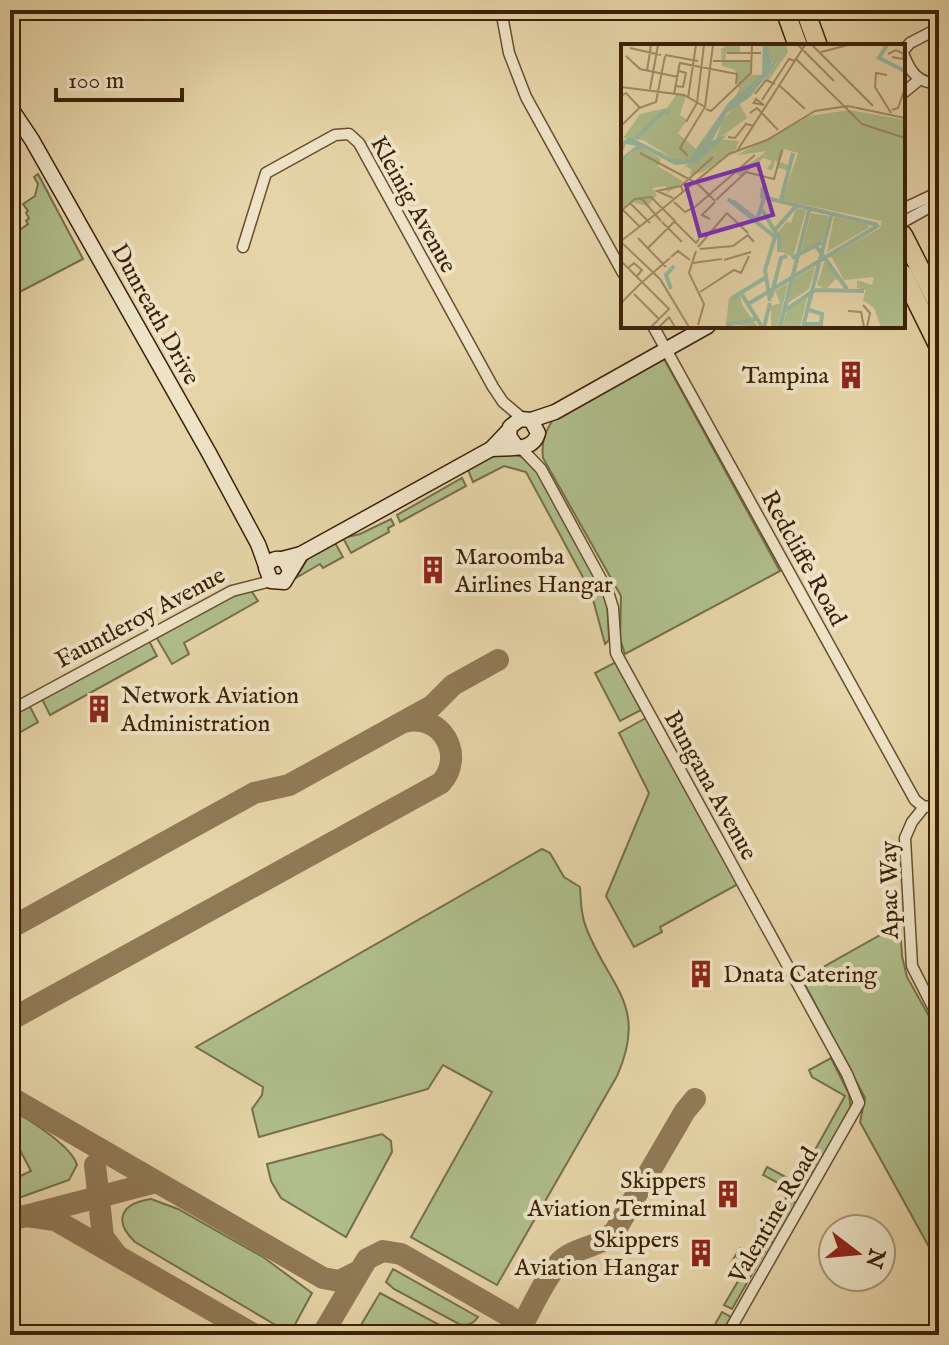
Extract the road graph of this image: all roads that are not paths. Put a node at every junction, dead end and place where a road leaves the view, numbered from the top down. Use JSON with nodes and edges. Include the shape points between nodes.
{"nodes":[{"id":1,"x":501,"y":10,"type":"edge"},
{"id":2,"x":785,"y":10,"type":"edge"},
{"id":3,"x":805,"y":10,"type":"edge"},
{"id":4,"x":939,"y":28,"type":"edge"},
{"id":5,"x":797,"y":44,"type":"edge"},
{"id":6,"x":817,"y":44,"type":"edge"},
{"id":7,"x":905,"y":49,"type":"edge"},
{"id":8,"x":905,"y":56,"type":"edge"},
{"id":9,"x":919,"y":80,"type":"junction"},
{"id":10,"x":939,"y":83,"type":"edge"},
{"id":11,"x":905,"y":91,"type":"edge"},
{"id":12,"x":10,"y":107,"type":"edge"},
{"id":13,"x":939,"y":192,"type":"edge"},
{"id":14,"x":939,"y":202,"type":"edge"},
{"id":15,"x":905,"y":208,"type":"edge"},
{"id":16,"x":905,"y":221,"type":"edge"},
{"id":17,"x":905,"y":239,"type":"edge"},
{"id":18,"x":243,"y":247,"type":"dead end"},
{"id":19,"x":621,"y":269,"type":"edge"},
{"id":20,"x":905,"y":278,"type":"edge"},
{"id":21,"x":939,"y":306,"type":"edge"},
{"id":22,"x":654,"y":328,"type":"edge"},
{"id":23,"x":704,"y":328,"type":"edge"},
{"id":24,"x":939,"y":347,"type":"edge"},
{"id":25,"x":666,"y":350,"type":"junction"},
{"id":26,"x":524,"y":428,"type":"junction"},
{"id":27,"x":518,"y":447,"type":"junction"},
{"id":28,"x":491,"y":449,"type":"junction"},
{"id":29,"x":541,"y":469,"type":"junction"},
{"id":30,"x":275,"y":567,"type":"junction"},
{"id":31,"x":10,"y":711,"type":"edge"},
{"id":32,"x":939,"y":805,"type":"edge"},
{"id":33,"x":924,"y":807,"type":"junction"},
{"id":34,"x":939,"y":1019,"type":"edge"},
{"id":35,"x":854,"y":1115,"type":"joint"},
{"id":36,"x":727,"y":1335,"type":"edge"}],
"edges":[{"from":1,"to":19,"type":"street","via":[[509,53],[526,97]]},
{"from":2,"to":5,"type":"highway"},
{"from":3,"to":6,"type":"highway"},
{"from":4,"to":7,"type":"street"},
{"from":8,"to":9,"type":"street"},
{"from":9,"to":10,"type":"street"},
{"from":9,"to":11,"type":"street"},
{"from":12,"to":30,"type":"main road","name":"Dunreath Drive"},
{"from":13,"to":15,"type":"street"},
{"from":14,"to":16,"type":"street"},
{"from":17,"to":21,"type":"highway"},
{"from":18,"to":26,"type":"street","name":"Kleinig Avenue","via":[[266,173],[335,135],[349,134],[359,143],[503,402]]},
{"from":20,"to":24,"type":"highway"},
{"from":22,"to":25,"type":"street","name":"Redcliffe Road"},
{"from":23,"to":25,"type":"main road"},
{"from":25,"to":26,"type":"main road"},
{"from":25,"to":33,"type":"street","name":"Redcliffe Road","via":[[915,800]]},
{"from":26,"to":27,"type":"main road"},
{"from":26,"to":27,"type":"main road","via":[[510,440]]},
{"from":26,"to":28,"type":"main road"},
{"from":26,"to":29,"type":"street","name":"Bungana Avenue"},
{"from":27,"to":28,"type":"main road"},
{"from":27,"to":29,"type":"street","name":"Bungana Avenue"},
{"from":28,"to":30,"type":"main road"},
{"from":29,"to":35,"type":"street","name":"Bungana Avenue","via":[[608,592],[616,653],[852,1084],[859,1103]]},
{"from":30,"to":31,"type":"street","name":"Fauntleroy Avenue"},
{"from":32,"to":33,"type":"street"},
{"from":33,"to":34,"type":"street","name":"Apac Way","via":[[905,838],[911,957]]},
{"from":35,"to":36,"type":"street","name":"Valentine Road"}]}
